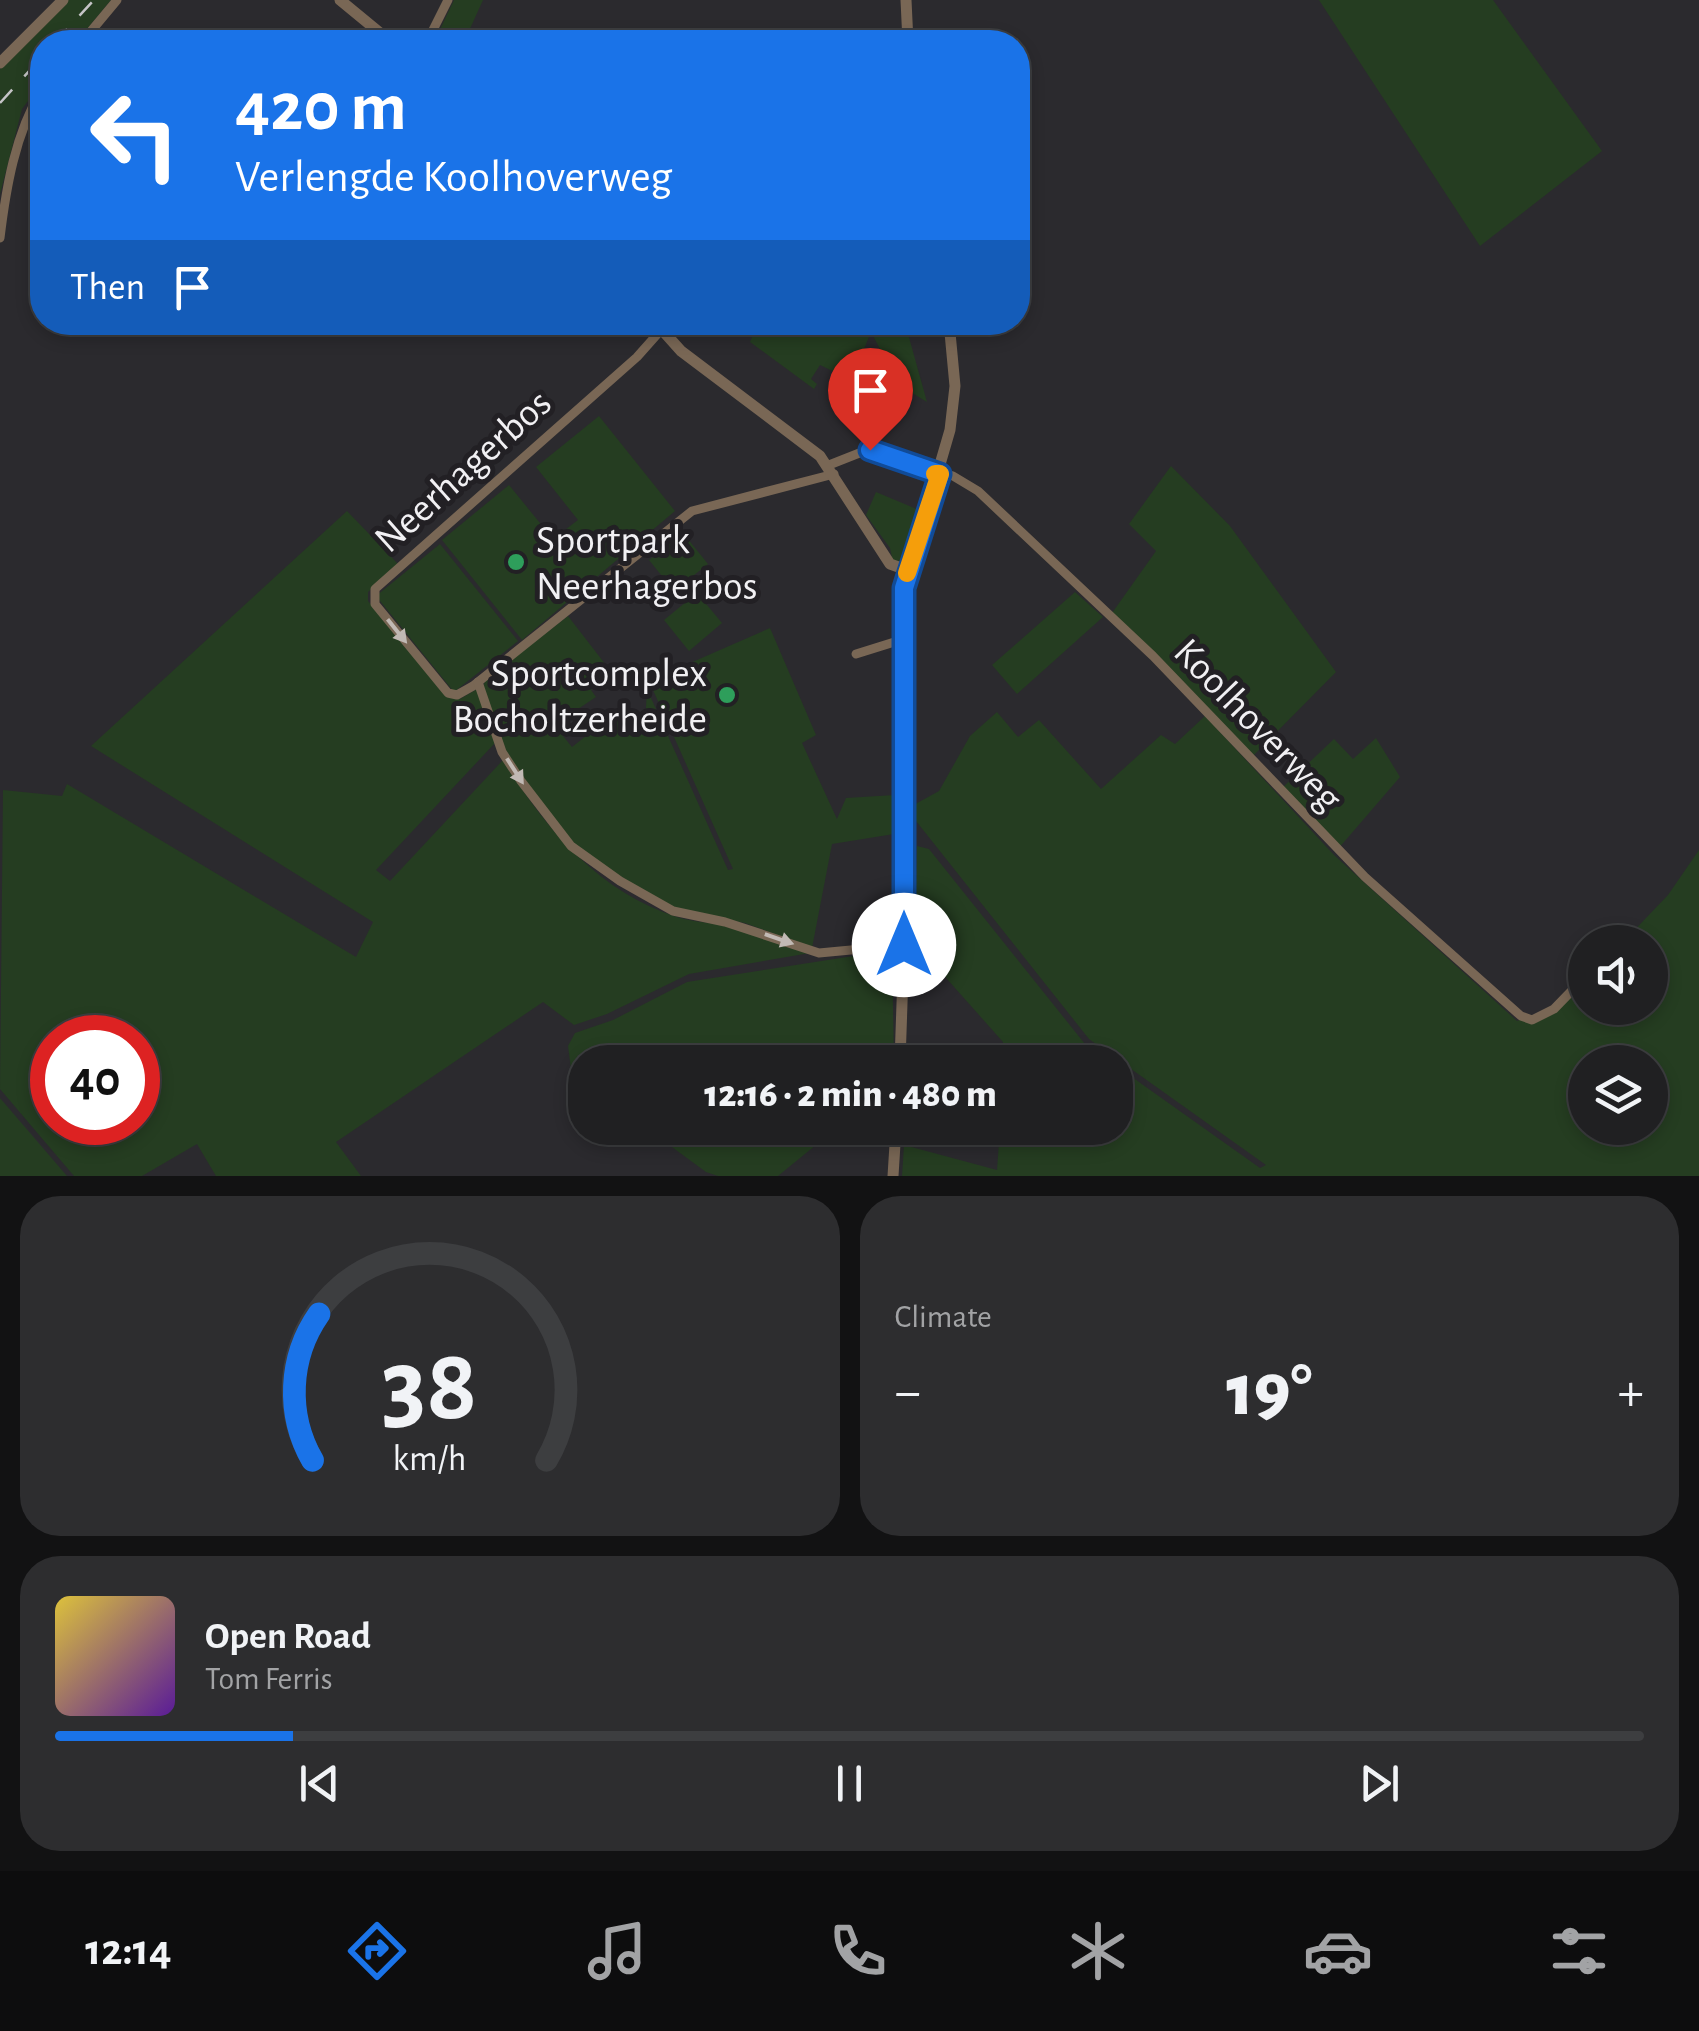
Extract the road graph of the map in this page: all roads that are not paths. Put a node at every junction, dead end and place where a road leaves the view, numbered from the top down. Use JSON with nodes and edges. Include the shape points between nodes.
{"nodes":[{"id":1,"x":63,"y":0,"type":"edge"},
{"id":2,"x":117,"y":0,"type":"edge"},
{"id":3,"x":340,"y":0,"type":"edge"},
{"id":4,"x":448,"y":0,"type":"edge"},
{"id":5,"x":906,"y":0,"type":"edge"},
{"id":6,"x":33,"y":30,"type":"edge"},
{"id":7,"x":92,"y":30,"type":"edge"},
{"id":8,"x":376,"y":30,"type":"edge"},
{"id":9,"x":432,"y":30,"type":"edge"},
{"id":10,"x":907,"y":30,"type":"edge"},
{"id":11,"x":30,"y":33,"type":"edge"},
{"id":12,"x":0,"y":63,"type":"edge"},
{"id":13,"x":30,"y":118,"type":"edge"},
{"id":14,"x":0,"y":238,"type":"edge"},
{"id":15,"x":652,"y":335,"type":"edge"},
{"id":16,"x":666,"y":335,"type":"edge"},
{"id":17,"x":950,"y":335,"type":"edge"},
{"id":18,"x":832,"y":470,"type":"junction"},
{"id":19,"x":940,"y":474,"type":"junction"},
{"id":20,"x":908,"y":570,"type":"junction"},
{"id":21,"x":904,"y":639,"type":"junction"},
{"id":22,"x":856,"y":654,"type":"dead end"},
{"id":23,"x":478,"y":682,"type":"junction"},
{"id":24,"x":904,"y":945,"type":"junction"},
{"id":25,"x":1568,"y":995,"type":"edge"},
{"id":26,"x":901,"y":1045,"type":"edge"},
{"id":27,"x":895,"y":1145,"type":"edge"},
{"id":28,"x":893,"y":1176,"type":"edge"}],
"edges":[{"from":1,"to":6,"type":"street"},
{"from":2,"to":7,"type":"street"},
{"from":3,"to":8,"type":"street"},
{"from":4,"to":9,"type":"street"},
{"from":5,"to":10,"type":"street"},
{"from":11,"to":12,"type":"street"},
{"from":13,"to":14,"type":"street","via":[[1,208]]},
{"from":15,"to":23,"type":"street","name":"Neerhagerbos","one_way":true,"via":[[637,357],[377,586],[374,602],[448,693],[460,694]]},
{"from":16,"to":18,"type":"street"},
{"from":17,"to":19,"type":"street","via":[[955,386]]},
{"from":18,"to":19,"type":"street","name":"Koolhoverweg","via":[[868,450]]},
{"from":18,"to":20,"type":"street","via":[[890,564]]},
{"from":18,"to":23,"type":"street","name":"Koolhoverweg","via":[[692,511]]},
{"from":19,"to":20,"type":"street"},
{"from":19,"to":25,"type":"street","name":"Koolhoverweg","via":[[972,486],[1024,533],[1201,704],[1364,877],[1517,1012],[1532,1020]]},
{"from":20,"to":21,"type":"street"},
{"from":21,"to":22,"type":"street"},
{"from":21,"to":24,"type":"street"},
{"from":23,"to":24,"type":"street","one_way":true,"via":[[502,752],[571,846],[672,912],[824,954]]},
{"from":24,"to":26,"type":"street"},
{"from":27,"to":28,"type":"street"}]}
